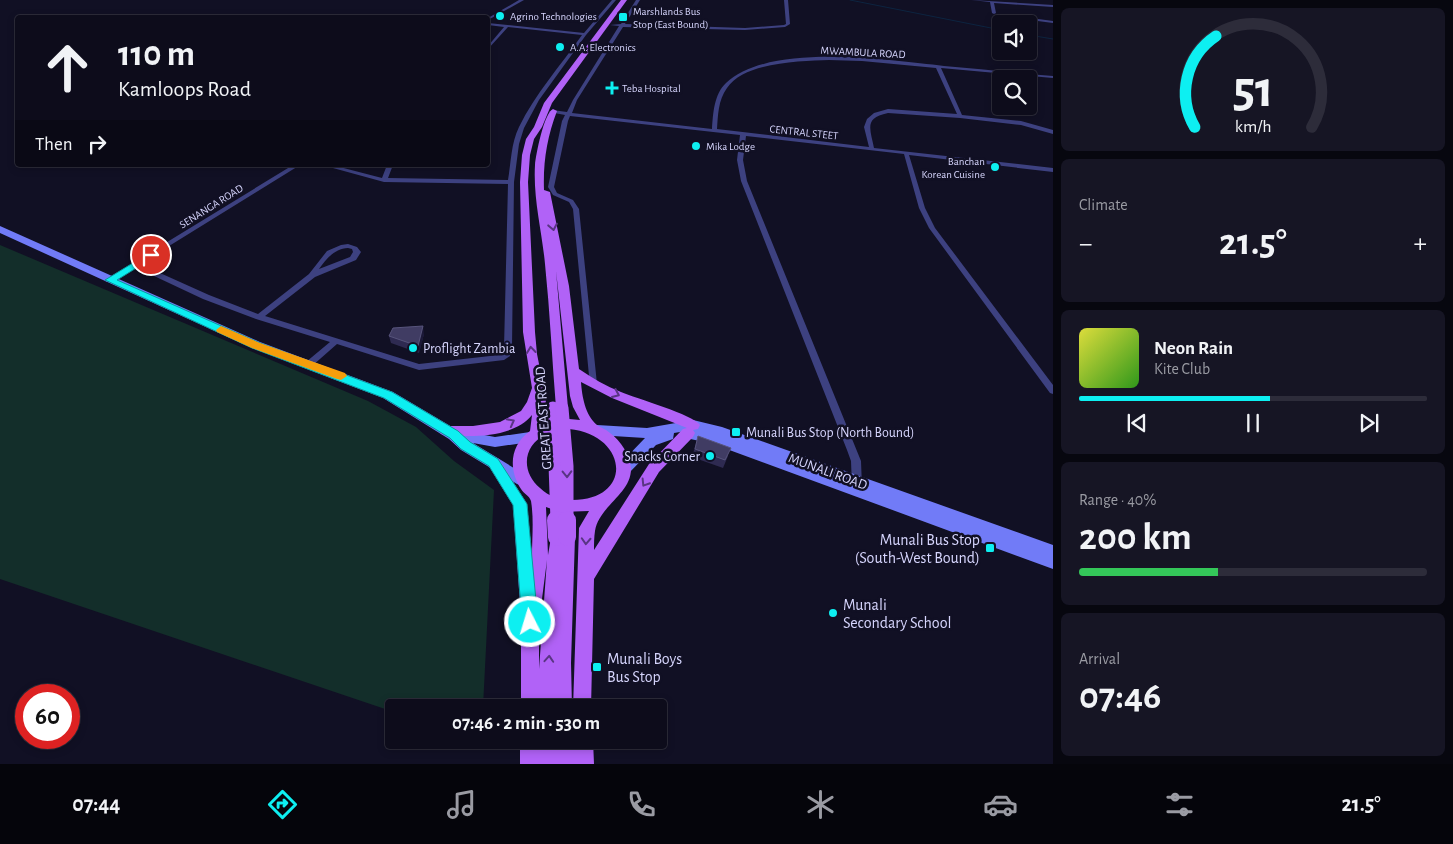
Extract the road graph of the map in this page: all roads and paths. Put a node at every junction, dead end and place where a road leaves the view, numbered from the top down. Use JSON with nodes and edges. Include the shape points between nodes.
{"nodes":[{"id":1,"x":522,"y":0,"type":"edge"},
{"id":2,"x":614,"y":0,"type":"edge"},
{"id":3,"x":624,"y":0,"type":"edge"},
{"id":4,"x":631,"y":0,"type":"edge"},
{"id":5,"x":638,"y":0,"type":"edge"},
{"id":6,"x":786,"y":0,"type":"edge"},
{"id":7,"x":973,"y":0,"type":"edge"},
{"id":8,"x":1043,"y":0,"type":"edge"},
{"id":9,"x":992,"y":2,"type":"junction"},
{"id":10,"x":1053,"y":4,"type":"edge"},
{"id":11,"x":994,"y":13,"type":"dead end"},
{"id":12,"x":490,"y":18,"type":"edge"},
{"id":13,"x":1037,"y":20,"type":"edge"},
{"id":14,"x":1053,"y":22,"type":"edge"},
{"id":15,"x":490,"y":24,"type":"edge"},
{"id":16,"x":612,"y":25,"type":"junction"},
{"id":17,"x":507,"y":26,"type":"junction"},
{"id":18,"x":621,"y":26,"type":"junction"},
{"id":19,"x":585,"y":34,"type":"junction"},
{"id":20,"x":490,"y":46,"type":"edge"},
{"id":21,"x":938,"y":66,"type":"junction"},
{"id":22,"x":1053,"y":77,"type":"edge"},
{"id":23,"x":530,"y":110,"type":"junction"},
{"id":24,"x":548,"y":111,"type":"junction"},
{"id":25,"x":568,"y":113,"type":"junction"},
{"id":26,"x":960,"y":116,"type":"junction"},
{"id":27,"x":542,"y":127,"type":"junction"},
{"id":28,"x":714,"y":131,"type":"junction"},
{"id":29,"x":1053,"y":132,"type":"edge"},
{"id":30,"x":743,"y":135,"type":"junction"},
{"id":31,"x":872,"y":150,"type":"junction"},
{"id":32,"x":906,"y":153,"type":"junction"},
{"id":33,"x":294,"y":167,"type":"edge"},
{"id":34,"x":334,"y":167,"type":"edge"},
{"id":35,"x":389,"y":167,"type":"edge"},
{"id":36,"x":1053,"y":170,"type":"edge"},
{"id":37,"x":384,"y":180,"type":"junction"},
{"id":38,"x":511,"y":182,"type":"junction"},
{"id":39,"x":0,"y":229,"type":"edge"},
{"id":40,"x":134,"y":265,"type":"junction"},
{"id":41,"x":312,"y":275,"type":"junction"},
{"id":42,"x":109,"y":280,"type":"junction"},
{"id":43,"x":259,"y":317,"type":"junction"},
{"id":44,"x":336,"y":340,"type":"junction"},
{"id":45,"x":309,"y":364,"type":"junction"},
{"id":46,"x":573,"y":371,"type":"junction"},
{"id":47,"x":537,"y":384,"type":"junction"},
{"id":48,"x":593,"y":384,"type":"junction"},
{"id":49,"x":1053,"y":391,"type":"edge"},
{"id":50,"x":693,"y":428,"type":"junction"},
{"id":51,"x":595,"y":429,"type":"junction"},
{"id":52,"x":450,"y":432,"type":"junction"},
{"id":53,"x":534,"y":435,"type":"junction"},
{"id":54,"x":494,"y":462,"type":"junction"},
{"id":55,"x":624,"y":469,"type":"junction"},
{"id":56,"x":522,"y":480,"type":"junction"},
{"id":57,"x":858,"y":487,"type":"junction"},
{"id":58,"x":538,"y":496,"type":"junction"},
{"id":59,"x":606,"y":497,"type":"junction"},
{"id":60,"x":562,"y":537,"type":"junction"},
{"id":61,"x":1053,"y":552,"type":"edge"},
{"id":62,"x":1053,"y":562,"type":"edge"},
{"id":63,"x":586,"y":578,"type":"junction"},
{"id":64,"x":530,"y":622,"type":"junction"},
{"id":65,"x":530,"y":699,"type":"edge"},
{"id":66,"x":548,"y":699,"type":"edge"},
{"id":67,"x":563,"y":699,"type":"edge"},
{"id":68,"x":582,"y":699,"type":"edge"},
{"id":69,"x":530,"y":749,"type":"edge"},
{"id":70,"x":548,"y":749,"type":"edge"},
{"id":71,"x":564,"y":749,"type":"edge"},
{"id":72,"x":583,"y":749,"type":"edge"},
{"id":73,"x":530,"y":764,"type":"edge"},
{"id":74,"x":548,"y":764,"type":"edge"},
{"id":75,"x":564,"y":764,"type":"edge"},
{"id":76,"x":584,"y":764,"type":"edge"}],
"edges":[{"from":1,"to":12,"type":"street"},
{"from":2,"to":19,"type":"street"},
{"from":3,"to":24,"type":"main road","name":"GREAT EAST ROAD","via":[[565,79]]},
{"from":4,"to":16,"type":"main road","name":"GREAT EAST ROAD"},
{"from":5,"to":18,"type":"street"},
{"from":6,"to":18,"type":"street","via":[[788,24],[785,26],[745,29]]},
{"from":7,"to":9,"type":"street"},
{"from":8,"to":10,"type":"street"},
{"from":9,"to":10,"type":"street"},
{"from":9,"to":11,"type":"street"},
{"from":13,"to":14,"type":"street"},
{"from":15,"to":17,"type":"street"},
{"from":16,"to":18,"type":"street"},
{"from":16,"to":24,"type":"main road","name":"GREAT EAST ROAD"},
{"from":17,"to":19,"type":"street"},
{"from":17,"to":20,"type":"street"},
{"from":18,"to":25,"type":"street"},
{"from":19,"to":23,"type":"street"},
{"from":21,"to":22,"type":"street","name":"MWAMBULA ROAD"},
{"from":21,"to":26,"type":"street"},
{"from":21,"to":28,"type":"street","name":"MWAMBULA ROAD","via":[[833,59],[761,66],[742,73],[727,84],[721,93]]},
{"from":23,"to":24,"type":"street","name":"CENTRAL STEET"},
{"from":23,"to":38,"type":"street","via":[[516,144]]},
{"from":24,"to":25,"type":"street","name":"CENTRAL STEET"},
{"from":24,"to":27,"type":"main road","name":"GREAT EAST ROAD"},
{"from":25,"to":28,"type":"street","name":"CENTRAL STEET"},
{"from":25,"to":48,"type":"street","via":[[551,187],[555,194],[575,204]]},
{"from":26,"to":29,"type":"street","via":[[1021,123]]},
{"from":26,"to":31,"type":"street","via":[[902,111],[876,114],[867,126]]},
{"from":27,"to":46,"type":"main road","name":"GREAT EAST ROAD","one_way":true,"via":[[550,140],[546,187],[564,286]]},
{"from":47,"to":27,"type":"main road","name":"GREAT EAST ROAD","one_way":true,"via":[[529,332],[524,182],[530,139]]},
{"from":27,"to":60,"type":"main road","name":"GREAT EAST ROAD","bridge":true,"via":[[532,164],[558,408]]},
{"from":28,"to":30,"type":"street","name":"CENTRAL STEET"},
{"from":30,"to":31,"type":"street","name":"CENTRAL STEET"},
{"from":30,"to":57,"type":"street","via":[[740,160],[744,181],[852,450]]},
{"from":31,"to":32,"type":"street","name":"CENTRAL STEET"},
{"from":32,"to":36,"type":"street","name":"CENTRAL STEET"},
{"from":32,"to":49,"type":"street","via":[[922,208],[932,228]]},
{"from":33,"to":40,"type":"street","name":"SENANGA ROAD"},
{"from":34,"to":37,"type":"street"},
{"from":35,"to":37,"type":"street"},
{"from":37,"to":38,"type":"street"},
{"from":38,"to":44,"type":"street","via":[[507,354],[501,358],[420,367]]},
{"from":39,"to":42,"type":"main road"},
{"from":40,"to":42,"type":"street","name":"SENANGA ROAD"},
{"from":40,"to":43,"type":"street"},
{"from":41,"to":41,"type":"street","via":[[353,258],[357,252],[355,248],[344,246],[329,252]]},
{"from":41,"to":43,"type":"street"},
{"from":42,"to":45,"type":"main road","via":[[256,345]]},
{"from":43,"to":44,"type":"street"},
{"from":44,"to":45,"type":"street"},
{"from":45,"to":52,"type":"main road","via":[[388,395]]},
{"from":46,"to":48,"type":"main road"},
{"from":46,"to":51,"type":"main road","name":"GREAT EAST ROAD","via":[[579,407]]},
{"from":52,"to":47,"type":"main road","one_way":true,"via":[[486,431],[514,421],[532,404]]},
{"from":47,"to":53,"type":"main road","name":"GREAT EAST ROAD","via":[[540,408]]},
{"from":48,"to":50,"type":"main road","one_way":true},
{"from":50,"to":51,"type":"main road","name":"MUNALI ROAD","via":[[647,433]]},
{"from":50,"to":55,"type":"main road","name":"MUNALI ROAD","via":[[651,441]]},
{"from":50,"to":57,"type":"main road","name":"MUNALI ROAD","via":[[715,439]]},
{"from":50,"to":63,"type":"main road","one_way":true,"via":[[654,468]]},
{"from":51,"to":53,"type":"main road","via":[[563,424]]},
{"from":51,"to":55,"type":"main road","via":[[620,451]]},
{"from":52,"to":53,"type":"main road","via":[[495,442]]},
{"from":52,"to":54,"type":"main road","via":[[466,446]]},
{"from":53,"to":56,"type":"main road","via":[[524,444],[518,461]]},
{"from":54,"to":56,"type":"main road"},
{"from":54,"to":64,"type":"main road","via":[[520,504]]},
{"from":55,"to":59,"type":"main road","via":[[622,480]]},
{"from":56,"to":58,"type":"main road"},
{"from":57,"to":61,"type":"main road","name":"MUNALI ROAD"},
{"from":57,"to":62,"type":"main road","name":"MUNALI ROAD"},
{"from":58,"to":59,"type":"main road","via":[[572,506],[584,506]]},
{"from":58,"to":64,"type":"main road","via":[[540,557]]},
{"from":59,"to":63,"type":"main road","one_way":true,"via":[[587,528]]},
{"from":66,"to":60,"type":"main road","name":"GREAT EAST ROAD","one_way":true,"via":[[548,669]]},
{"from":60,"to":67,"type":"main road","name":"GREAT EAST ROAD"},
{"from":63,"to":68,"type":"main road"},
{"from":64,"to":65,"type":"main road"},
{"from":69,"to":73,"type":"main road"},
{"from":70,"to":74,"type":"main road"},
{"from":71,"to":75,"type":"main road"},
{"from":72,"to":76,"type":"main road"}]}
